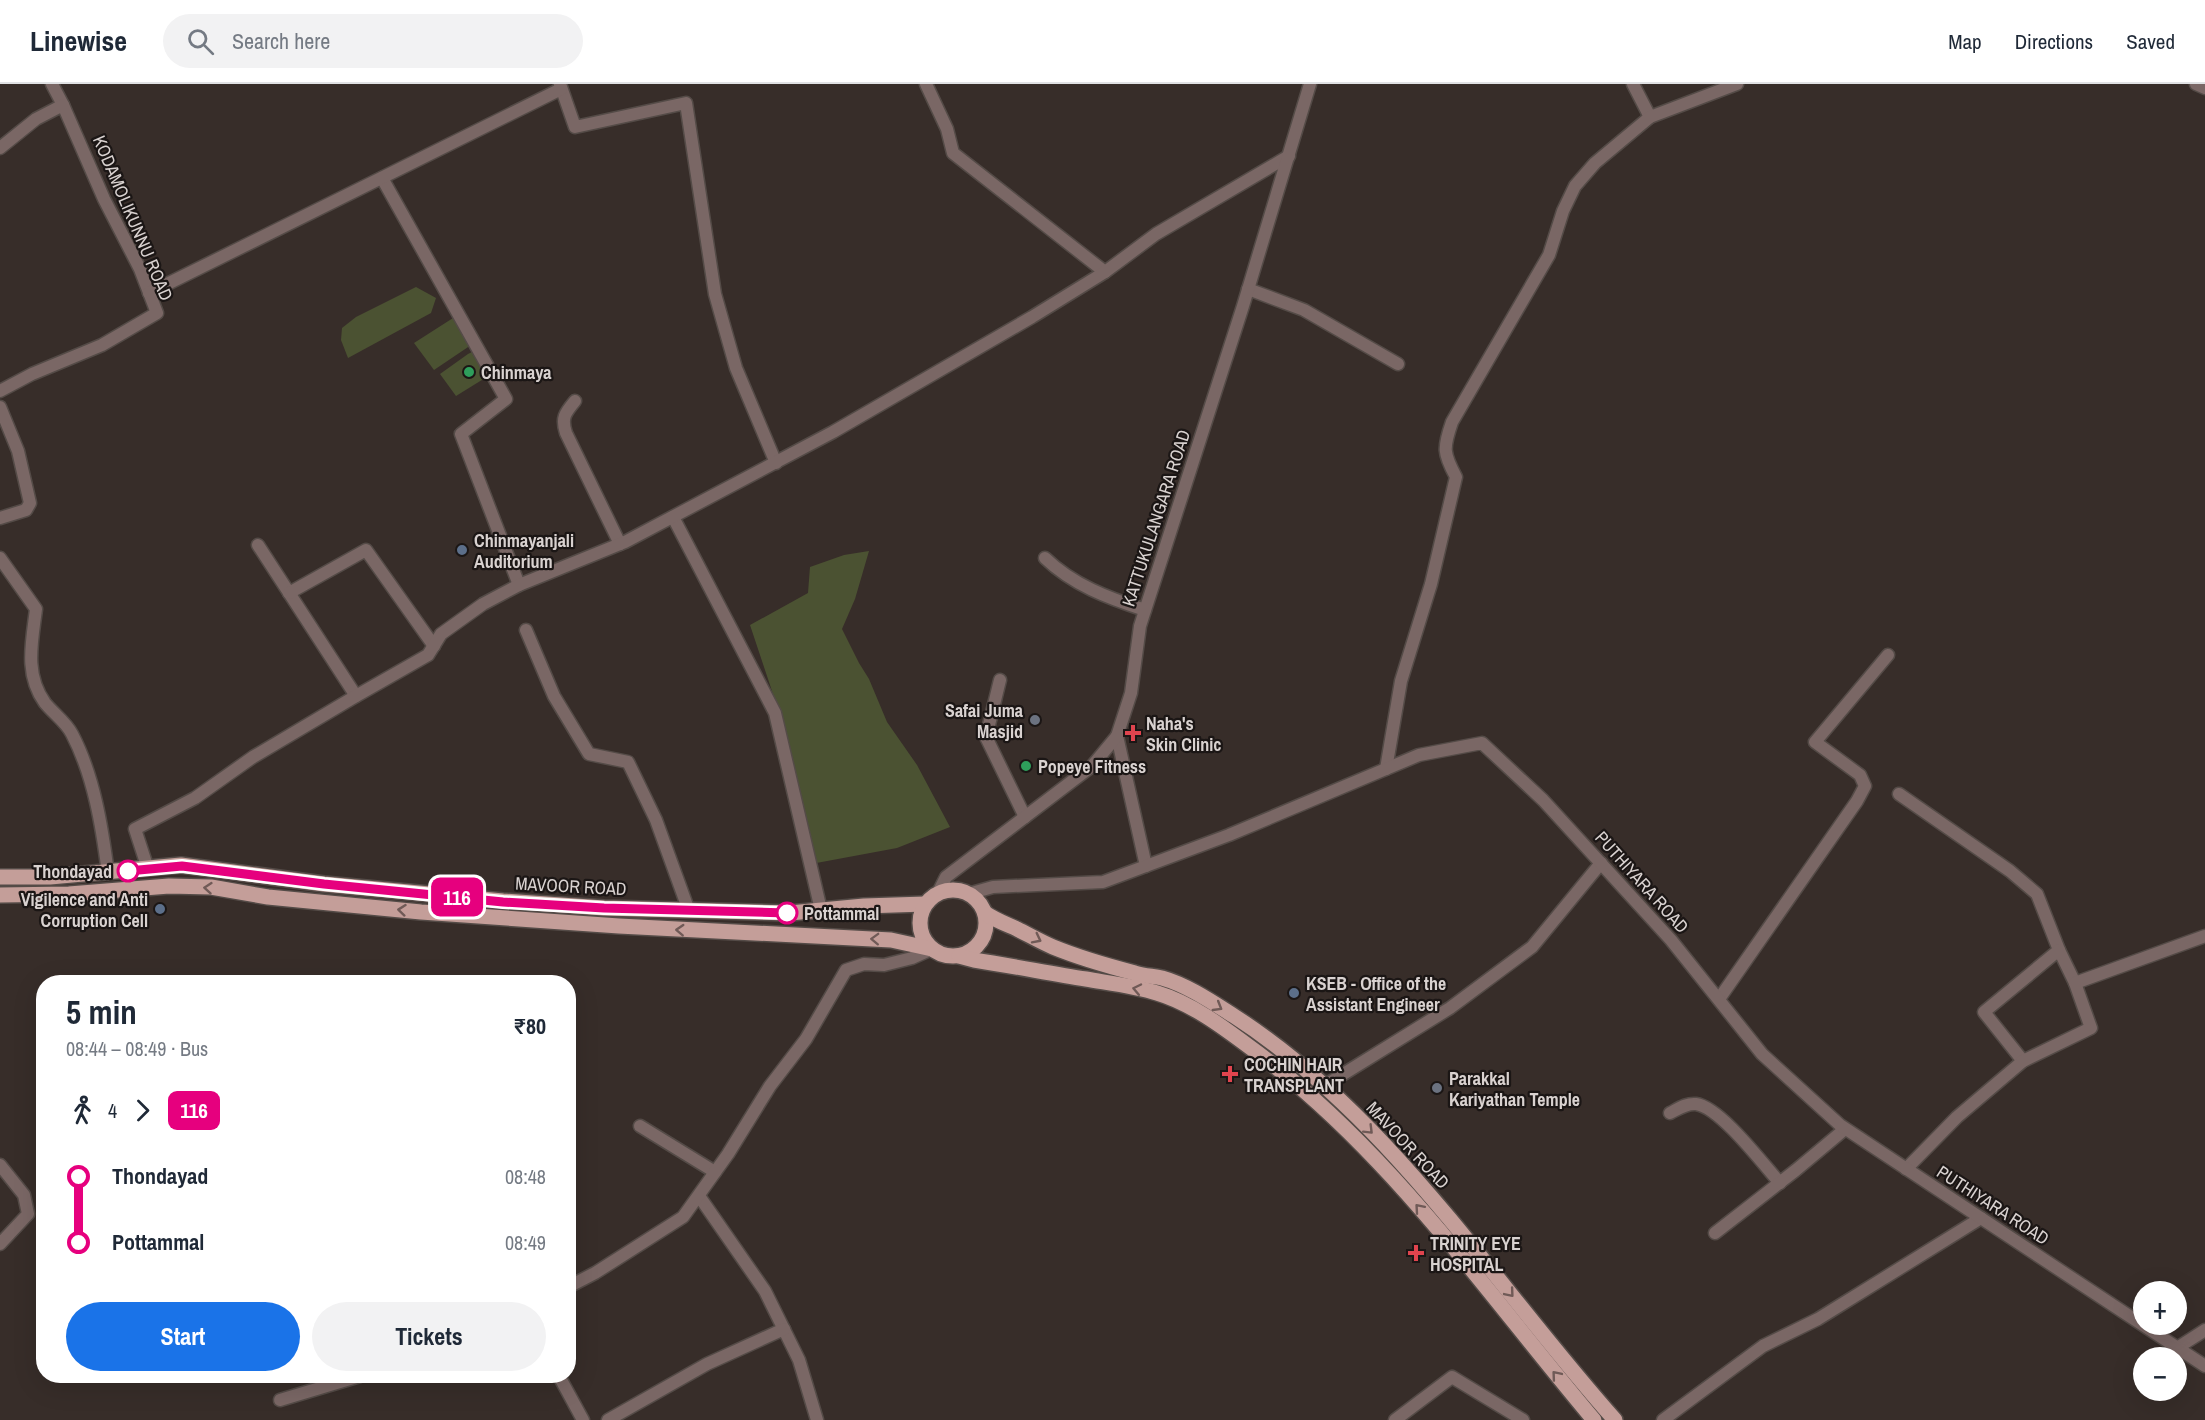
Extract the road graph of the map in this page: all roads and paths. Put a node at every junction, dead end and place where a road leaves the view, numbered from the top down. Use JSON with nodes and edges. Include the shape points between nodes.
{"nodes":[{"id":1,"x":52,"y":84,"type":"edge"},
{"id":2,"x":926,"y":84,"type":"edge"},
{"id":3,"x":1310,"y":84,"type":"edge"},
{"id":4,"x":1633,"y":84,"type":"edge"},
{"id":5,"x":1737,"y":84,"type":"edge"},
{"id":6,"x":2196,"y":84,"type":"edge"},
{"id":7,"x":561,"y":86,"type":"edge"},
{"id":8,"x":2205,"y":88,"type":"edge"},
{"id":9,"x":63,"y":105,"type":"junction"},
{"id":10,"x":1650,"y":117,"type":"junction"},
{"id":11,"x":0,"y":148,"type":"edge"},
{"id":12,"x":1289,"y":156,"type":"junction"},
{"id":13,"x":382,"y":178,"type":"junction"},
{"id":14,"x":1105,"y":272,"type":"junction"},
{"id":15,"x":1248,"y":289,"type":"junction"},
{"id":16,"x":149,"y":292,"type":"junction"},
{"id":17,"x":1398,"y":364,"type":"dead end"},
{"id":18,"x":0,"y":391,"type":"edge"},
{"id":19,"x":575,"y":401,"type":"dead end"},
{"id":20,"x":0,"y":407,"type":"edge"},
{"id":21,"x":776,"y":463,"type":"junction"},
{"id":22,"x":673,"y":517,"type":"junction"},
{"id":23,"x":0,"y":518,"type":"edge"},
{"id":24,"x":620,"y":544,"type":"junction"},
{"id":25,"x":258,"y":545,"type":"dead end"},
{"id":26,"x":0,"y":558,"type":"edge"},
{"id":27,"x":1045,"y":558,"type":"dead end"},
{"id":28,"x":519,"y":585,"type":"junction"},
{"id":29,"x":289,"y":593,"type":"junction"},
{"id":30,"x":1145,"y":610,"type":"junction"},
{"id":31,"x":526,"y":630,"type":"dead end"},
{"id":32,"x":434,"y":646,"type":"junction"},
{"id":33,"x":1887,"y":655,"type":"dead end"},
{"id":34,"x":1000,"y":680,"type":"dead end"},
{"id":35,"x":356,"y":696,"type":"junction"},
{"id":36,"x":1117,"y":736,"type":"junction"},
{"id":37,"x":1386,"y":769,"type":"junction"},
{"id":38,"x":1899,"y":794,"type":"dead end"},
{"id":39,"x":1025,"y":817,"type":"junction"},
{"id":40,"x":1600,"y":863,"type":"junction"},
{"id":41,"x":1146,"y":866,"type":"junction"},
{"id":42,"x":148,"y":869,"type":"junction"},
{"id":43,"x":108,"y":873,"type":"junction"},
{"id":44,"x":0,"y":878,"type":"edge"},
{"id":45,"x":938,"y":893,"type":"junction"},
{"id":46,"x":968,"y":894,"type":"junction"},
{"id":47,"x":0,"y":895,"type":"edge"},
{"id":48,"x":925,"y":904,"type":"junction"},
{"id":49,"x":821,"y":910,"type":"junction"},
{"id":50,"x":688,"y":911,"type":"junction"},
{"id":51,"x":985,"y":913,"type":"junction"},
{"id":52,"x":2205,"y":936,"type":"edge"},
{"id":53,"x":932,"y":949,"type":"junction"},
{"id":54,"x":2059,"y":950,"type":"junction"},
{"id":55,"x":959,"y":956,"type":"junction"},
{"id":56,"x":2075,"y":983,"type":"junction"},
{"id":57,"x":1719,"y":999,"type":"junction"},
{"id":58,"x":2023,"y":1061,"type":"junction"},
{"id":59,"x":1324,"y":1086,"type":"junction"},
{"id":60,"x":1670,"y":1113,"type":"dead end"},
{"id":61,"x":640,"y":1126,"type":"dead end"},
{"id":62,"x":1845,"y":1129,"type":"junction"},
{"id":63,"x":0,"y":1165,"type":"edge"},
{"id":64,"x":1906,"y":1169,"type":"junction"},
{"id":65,"x":714,"y":1172,"type":"junction"},
{"id":66,"x":1779,"y":1183,"type":"junction"},
{"id":67,"x":699,"y":1196,"type":"junction"},
{"id":68,"x":1981,"y":1218,"type":"junction"},
{"id":69,"x":1715,"y":1233,"type":"dead end"},
{"id":70,"x":0,"y":1244,"type":"edge"},
{"id":71,"x":576,"y":1283,"type":"edge"},
{"id":72,"x":784,"y":1329,"type":"junction"},
{"id":73,"x":2205,"y":1330,"type":"edge"},
{"id":74,"x":2175,"y":1347,"type":"edge"},
{"id":75,"x":2179,"y":1347,"type":"edge"},
{"id":76,"x":2187,"y":1354,"type":"edge"},
{"id":77,"x":2205,"y":1366,"type":"edge"},
{"id":78,"x":337,"y":1383,"type":"edge"},
{"id":79,"x":563,"y":1383,"type":"edge"},
{"id":80,"x":280,"y":1400,"type":"dead end"},
{"id":81,"x":583,"y":1420,"type":"edge"},
{"id":82,"x":608,"y":1420,"type":"edge"},
{"id":83,"x":818,"y":1420,"type":"edge"},
{"id":84,"x":1395,"y":1420,"type":"edge"},
{"id":85,"x":1523,"y":1420,"type":"edge"},
{"id":86,"x":1594,"y":1420,"type":"edge"},
{"id":87,"x":1615,"y":1420,"type":"edge"},
{"id":88,"x":1664,"y":1420,"type":"edge"}],
"edges":[{"from":1,"to":9,"type":"street","name":"KODAMOLIKUNNU ROAD"},
{"from":2,"to":14,"type":"street","via":[[947,129],[953,153]]},
{"from":3,"to":12,"type":"street","name":"KATTUKULANGARA ROAD"},
{"from":4,"to":10,"type":"street"},
{"from":5,"to":10,"type":"street"},
{"from":6,"to":8,"type":"street"},
{"from":7,"to":13,"type":"street"},
{"from":7,"to":21,"type":"street","via":[[575,127],[686,103],[715,294],[736,368]]},
{"from":9,"to":11,"type":"street","via":[[36,119]]},
{"from":9,"to":16,"type":"street","name":"KODAMOLIKUNNU ROAD"},
{"from":10,"to":37,"type":"street","via":[[1595,163],[1575,186],[1549,255],[1452,422],[1444,444],[1456,477],[1431,584],[1401,681]]},
{"from":12,"to":14,"type":"street","via":[[1156,234]]},
{"from":12,"to":15,"type":"street","name":"KATTUKULANGARA ROAD"},
{"from":13,"to":16,"type":"street"},
{"from":13,"to":28,"type":"street","via":[[506,399],[461,434]]},
{"from":14,"to":21,"type":"street","via":[[943,370]]},
{"from":15,"to":17,"type":"street","via":[[1304,310]]},
{"from":15,"to":30,"type":"street","name":"KATTUKULANGARA ROAD"},
{"from":16,"to":18,"type":"street","name":"KODAMOLIKUNNU ROAD","via":[[157,313],[102,345]]},
{"from":19,"to":24,"type":"street","via":[[562,421]]},
{"from":20,"to":23,"type":"street","via":[[18,451],[30,503],[26,510]]},
{"from":21,"to":22,"type":"street"},
{"from":22,"to":24,"type":"street"},
{"from":22,"to":49,"type":"street","via":[[775,713]]},
{"from":24,"to":28,"type":"street"},
{"from":25,"to":29,"type":"street"},
{"from":26,"to":43,"type":"street","via":[[36,609],[30,656],[32,675],[39,694],[72,733],[82,759],[103,836]]},
{"from":27,"to":30,"type":"street","via":[[1060,573],[1103,596]]},
{"from":28,"to":32,"type":"street","via":[[483,604],[441,634]]},
{"from":29,"to":32,"type":"street","via":[[366,550]]},
{"from":29,"to":35,"type":"street"},
{"from":30,"to":36,"type":"street","name":"KATTUKULANGARA ROAD","via":[[1131,693]]},
{"from":31,"to":50,"type":"street","via":[[554,696],[589,754],[628,762],[656,820]]},
{"from":32,"to":35,"type":"street","via":[[428,655]]},
{"from":33,"to":57,"type":"street","via":[[1815,742],[1860,775],[1865,786]]},
{"from":34,"to":39,"type":"street","via":[[986,737]]},
{"from":35,"to":42,"type":"street","via":[[253,757],[195,798],[135,830]]},
{"from":36,"to":39,"type":"street","name":"KATTUKULANGARA ROAD","via":[[1092,765]]},
{"from":36,"to":41,"type":"street"},
{"from":37,"to":40,"type":"street","name":"PUTHIYARA ROAD","via":[[1419,755],[1482,743],[1543,800]]},
{"from":37,"to":41,"type":"street","name":"PUTHIYARA ROAD"},
{"from":38,"to":54,"type":"street","via":[[2037,894]]},
{"from":39,"to":45,"type":"street","name":"KATTUKULANGARA ROAD","via":[[946,877]]},
{"from":40,"to":57,"type":"street","name":"PUTHIYARA ROAD"},
{"from":40,"to":59,"type":"street","via":[[1532,947],[1450,1008]]},
{"from":41,"to":46,"type":"street","name":"PUTHIYARA ROAD","via":[[1103,882],[993,887]]},
{"from":42,"to":43,"type":"main road","name":"MAVOOR ROAD"},
{"from":42,"to":50,"type":"main road","name":"MAVOOR ROAD","via":[[182,866],[503,902]]},
{"from":43,"to":44,"type":"main road","name":"MAVOOR ROAD"},
{"from":45,"to":46,"type":"main road","via":[[951,890]]},
{"from":45,"to":48,"type":"main road"},
{"from":46,"to":51,"type":"main road","name":"MAVOOR ROAD"},
{"from":53,"to":47,"type":"main road","name":"MAVOOR ROAD","one_way":true,"via":[[891,940],[421,912],[210,887]]},
{"from":48,"to":49,"type":"main road","name":"MAVOOR ROAD"},
{"from":48,"to":53,"type":"main road","via":[[920,929]]},
{"from":49,"to":50,"type":"main road","name":"MAVOOR ROAD"},
{"from":51,"to":55,"type":"main road","via":[[983,938],[973,950]]},
{"from":51,"to":59,"type":"main road","name":"MAVOOR ROAD","one_way":true,"via":[[1053,947],[1181,986],[1235,1017]]},
{"from":52,"to":56,"type":"street"},
{"from":53,"to":55,"type":"main road","name":"MAVOOR ROAD"},
{"from":53,"to":65,"type":"street","via":[[884,966],[864,964],[846,970],[811,1031]]},
{"from":54,"to":56,"type":"street"},
{"from":54,"to":58,"type":"street","via":[[1984,1012]]},
{"from":86,"to":55,"type":"main road","name":"MAVOOR ROAD","one_way":true,"via":[[1386,1170],[1315,1100],[1226,1029],[1156,992]]},
{"from":56,"to":58,"type":"street","via":[[2091,1028]]},
{"from":57,"to":62,"type":"street","name":"PUTHIYARA ROAD","via":[[1762,1054]]},
{"from":58,"to":64,"type":"street"},
{"from":59,"to":87,"type":"main road","name":"MAVOOR ROAD","one_way":true,"via":[[1427,1193]]},
{"from":60,"to":66,"type":"street","via":[[1698,1104],[1711,1112],[1734,1130]]},
{"from":61,"to":65,"type":"street"},
{"from":62,"to":64,"type":"street","name":"PUTHIYARA ROAD"},
{"from":62,"to":66,"type":"street"},
{"from":63,"to":70,"type":"street","via":[[24,1195],[28,1214]]},
{"from":64,"to":68,"type":"street","name":"PUTHIYARA ROAD"},
{"from":65,"to":67,"type":"street"},
{"from":66,"to":69,"type":"street"},
{"from":67,"to":71,"type":"street","via":[[683,1217]]},
{"from":67,"to":72,"type":"street","via":[[765,1291]]},
{"from":68,"to":74,"type":"street","name":"PUTHIYARA ROAD"},
{"from":68,"to":88,"type":"street","via":[[1818,1319],[1763,1346]]},
{"from":72,"to":82,"type":"street","via":[[706,1364]]},
{"from":72,"to":83,"type":"street","via":[[799,1360]]},
{"from":73,"to":75,"type":"street"},
{"from":76,"to":77,"type":"street","name":"PUTHIYARA ROAD"},
{"from":78,"to":80,"type":"street"},
{"from":79,"to":81,"type":"street"},
{"from":84,"to":85,"type":"street","via":[[1452,1377]]}]}
